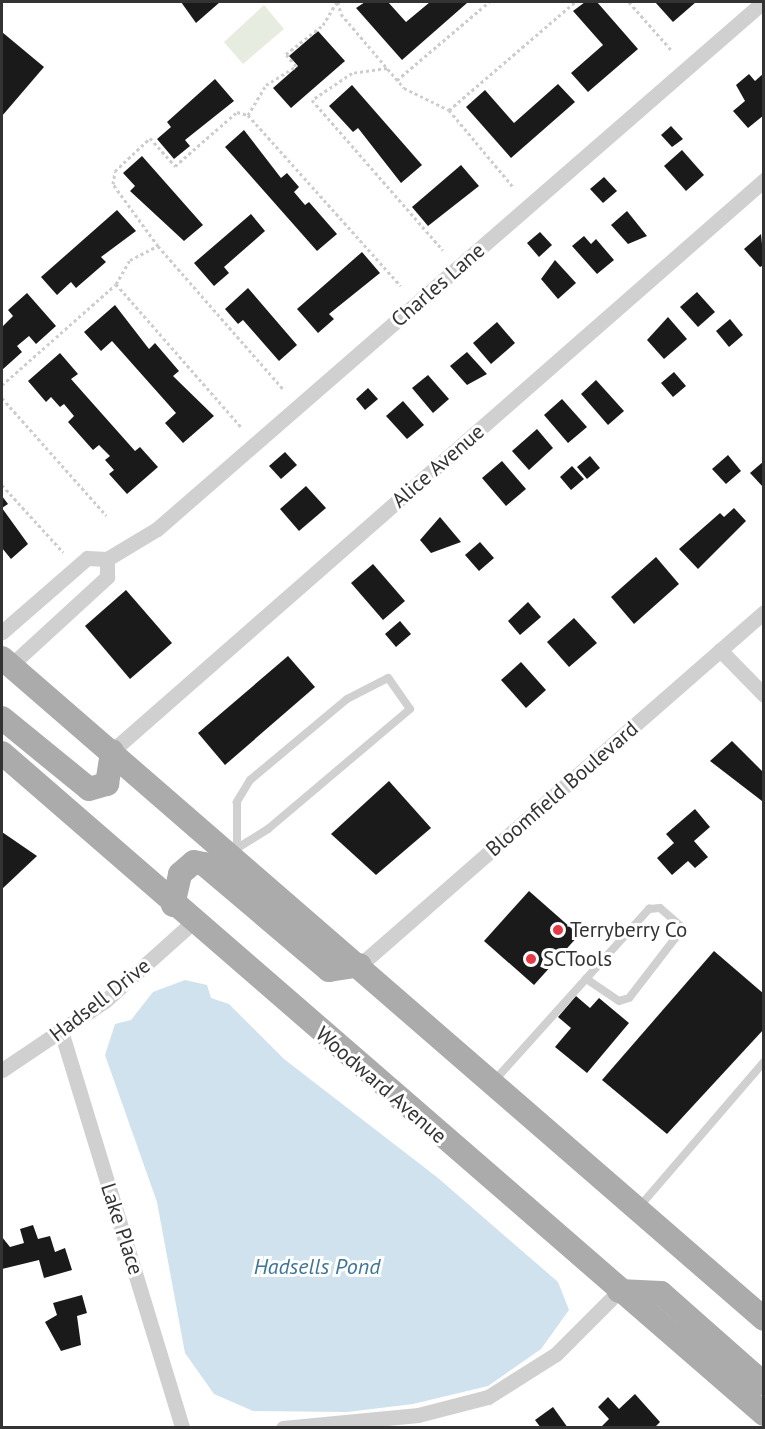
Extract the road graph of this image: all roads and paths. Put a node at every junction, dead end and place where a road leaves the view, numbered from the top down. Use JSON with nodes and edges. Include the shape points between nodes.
{"nodes":[{"id":1,"x":338,"y":2,"type":"edge"},
{"id":2,"x":489,"y":2,"type":"edge"},
{"id":3,"x":575,"y":2,"type":"edge"},
{"id":4,"x":629,"y":2,"type":"edge"},
{"id":5,"x":763,"y":2,"type":"edge"},
{"id":6,"x":672,"y":51,"type":"dead end"},
{"id":7,"x":387,"y":68,"type":"junction"},
{"id":8,"x":397,"y":80,"type":"junction"},
{"id":9,"x":449,"y":110,"type":"junction"},
{"id":10,"x":248,"y":115,"type":"junction"},
{"id":11,"x":764,"y":180,"type":"edge"},
{"id":12,"x":514,"y":188,"type":"dead end"},
{"id":13,"x":158,"y":246,"type":"junction"},
{"id":14,"x":443,"y":250,"type":"dead end"},
{"id":15,"x":116,"y":284,"type":"junction"},
{"id":16,"x":401,"y":286,"type":"dead end"},
{"id":17,"x":2,"y":385,"type":"edge"},
{"id":18,"x":283,"y":389,"type":"dead end"},
{"id":19,"x":2,"y":398,"type":"edge"},
{"id":20,"x":242,"y":427,"type":"dead end"},
{"id":21,"x":2,"y":485,"type":"edge"},
{"id":22,"x":106,"y":515,"type":"dead end"},
{"id":23,"x":63,"y":552,"type":"dead end"},
{"id":24,"x":107,"y":559,"type":"junction"},
{"id":25,"x":764,"y":612,"type":"edge"},
{"id":26,"x":2,"y":633,"type":"edge"},
{"id":27,"x":720,"y":650,"type":"junction"},
{"id":28,"x":6,"y":662,"type":"edge"},
{"id":29,"x":764,"y":695,"type":"edge"},
{"id":30,"x":2,"y":718,"type":"edge"},
{"id":31,"x":112,"y":751,"type":"junction"},
{"id":32,"x":2,"y":753,"type":"edge"},
{"id":33,"x":233,"y":849,"type":"junction"},
{"id":34,"x":213,"y":872,"type":"junction"},
{"id":35,"x":173,"y":904,"type":"junction"},
{"id":36,"x":193,"y":922,"type":"junction"},
{"id":37,"x":360,"y":965,"type":"junction"},
{"id":38,"x":586,"y":979,"type":"junction"},
{"id":39,"x":61,"y":1031,"type":"junction"},
{"id":40,"x":764,"y":1062,"type":"edge"},
{"id":41,"x":2,"y":1070,"type":"edge"},
{"id":42,"x":493,"y":1082,"type":"junction"},
{"id":43,"x":637,"y":1209,"type":"junction"},
{"id":44,"x":619,"y":1291,"type":"junction"},
{"id":45,"x":764,"y":1319,"type":"edge"},
{"id":46,"x":764,"y":1384,"type":"edge"},
{"id":47,"x":764,"y":1414,"type":"edge"},
{"id":48,"x":182,"y":1428,"type":"edge"},
{"id":49,"x":283,"y":1428,"type":"edge"}],
"edges":[{"from":1,"to":7,"type":"path","via":[[341,14]]},
{"from":1,"to":10,"type":"path","via":[[323,24],[286,54],[296,66],[266,85]]},
{"from":2,"to":8,"type":"path"},
{"from":3,"to":9,"type":"path"},
{"from":4,"to":6,"type":"path"},
{"from":5,"to":24,"type":"street","name":"Charles Lane","via":[[157,530]]},
{"from":7,"to":8,"type":"path"},
{"from":7,"to":14,"type":"path","via":[[352,73],[312,100]]},
{"from":8,"to":9,"type":"path"},
{"from":9,"to":12,"type":"path"},
{"from":10,"to":13,"type":"path","via":[[237,111],[175,166],[150,138],[115,171],[113,184]]},
{"from":10,"to":16,"type":"path"},
{"from":11,"to":31,"type":"street","name":"Alice Avenue"},
{"from":13,"to":15,"type":"path","via":[[130,260]]},
{"from":13,"to":18,"type":"path"},
{"from":15,"to":17,"type":"path"},
{"from":15,"to":20,"type":"path"},
{"from":19,"to":22,"type":"path"},
{"from":21,"to":23,"type":"path"},
{"from":24,"to":26,"type":"street","name":"Charles Lane","via":[[87,558]]},
{"from":24,"to":28,"type":"street","via":[[107,577]]},
{"from":25,"to":27,"type":"street","name":"Bloomfield Boulevard"},
{"from":27,"to":29,"type":"street"},
{"from":27,"to":37,"type":"street","name":"Bloomfield Boulevard"},
{"from":28,"to":31,"type":"main road"},
{"from":30,"to":31,"type":"main road","via":[[89,789],[106,784]]},
{"from":31,"to":33,"type":"main road"},
{"from":32,"to":35,"type":"main road","name":"Woodward Avenue"},
{"from":33,"to":33,"type":"lane","via":[[268,829],[410,709],[388,678],[346,699],[250,780],[237,802]]},
{"from":33,"to":34,"type":"lane"},
{"from":33,"to":37,"type":"main road"},
{"from":34,"to":35,"type":"main road","via":[[204,864],[186,866]]},
{"from":34,"to":37,"type":"main road","via":[[329,970]]},
{"from":35,"to":36,"type":"main road","name":"Woodward Avenue"},
{"from":36,"to":39,"type":"street","name":"Hadsell Drive","via":[[123,987]]},
{"from":36,"to":44,"type":"main road","name":"Woodward Avenue"},
{"from":37,"to":42,"type":"main road"},
{"from":38,"to":38,"type":"lane","via":[[649,909],[660,908],[682,928],[629,998],[619,1001]]},
{"from":38,"to":42,"type":"lane"},
{"from":39,"to":41,"type":"street","name":"Hadsell Drive"},
{"from":39,"to":48,"type":"street","name":"Lake Place"},
{"from":40,"to":43,"type":"lane"},
{"from":42,"to":43,"type":"main road"},
{"from":43,"to":45,"type":"main road"},
{"from":44,"to":46,"type":"main road","via":[[661,1293]]},
{"from":44,"to":47,"type":"main road","name":"Woodward Avenue"},
{"from":44,"to":49,"type":"street","via":[[556,1354],[488,1397],[428,1413]]}]}
